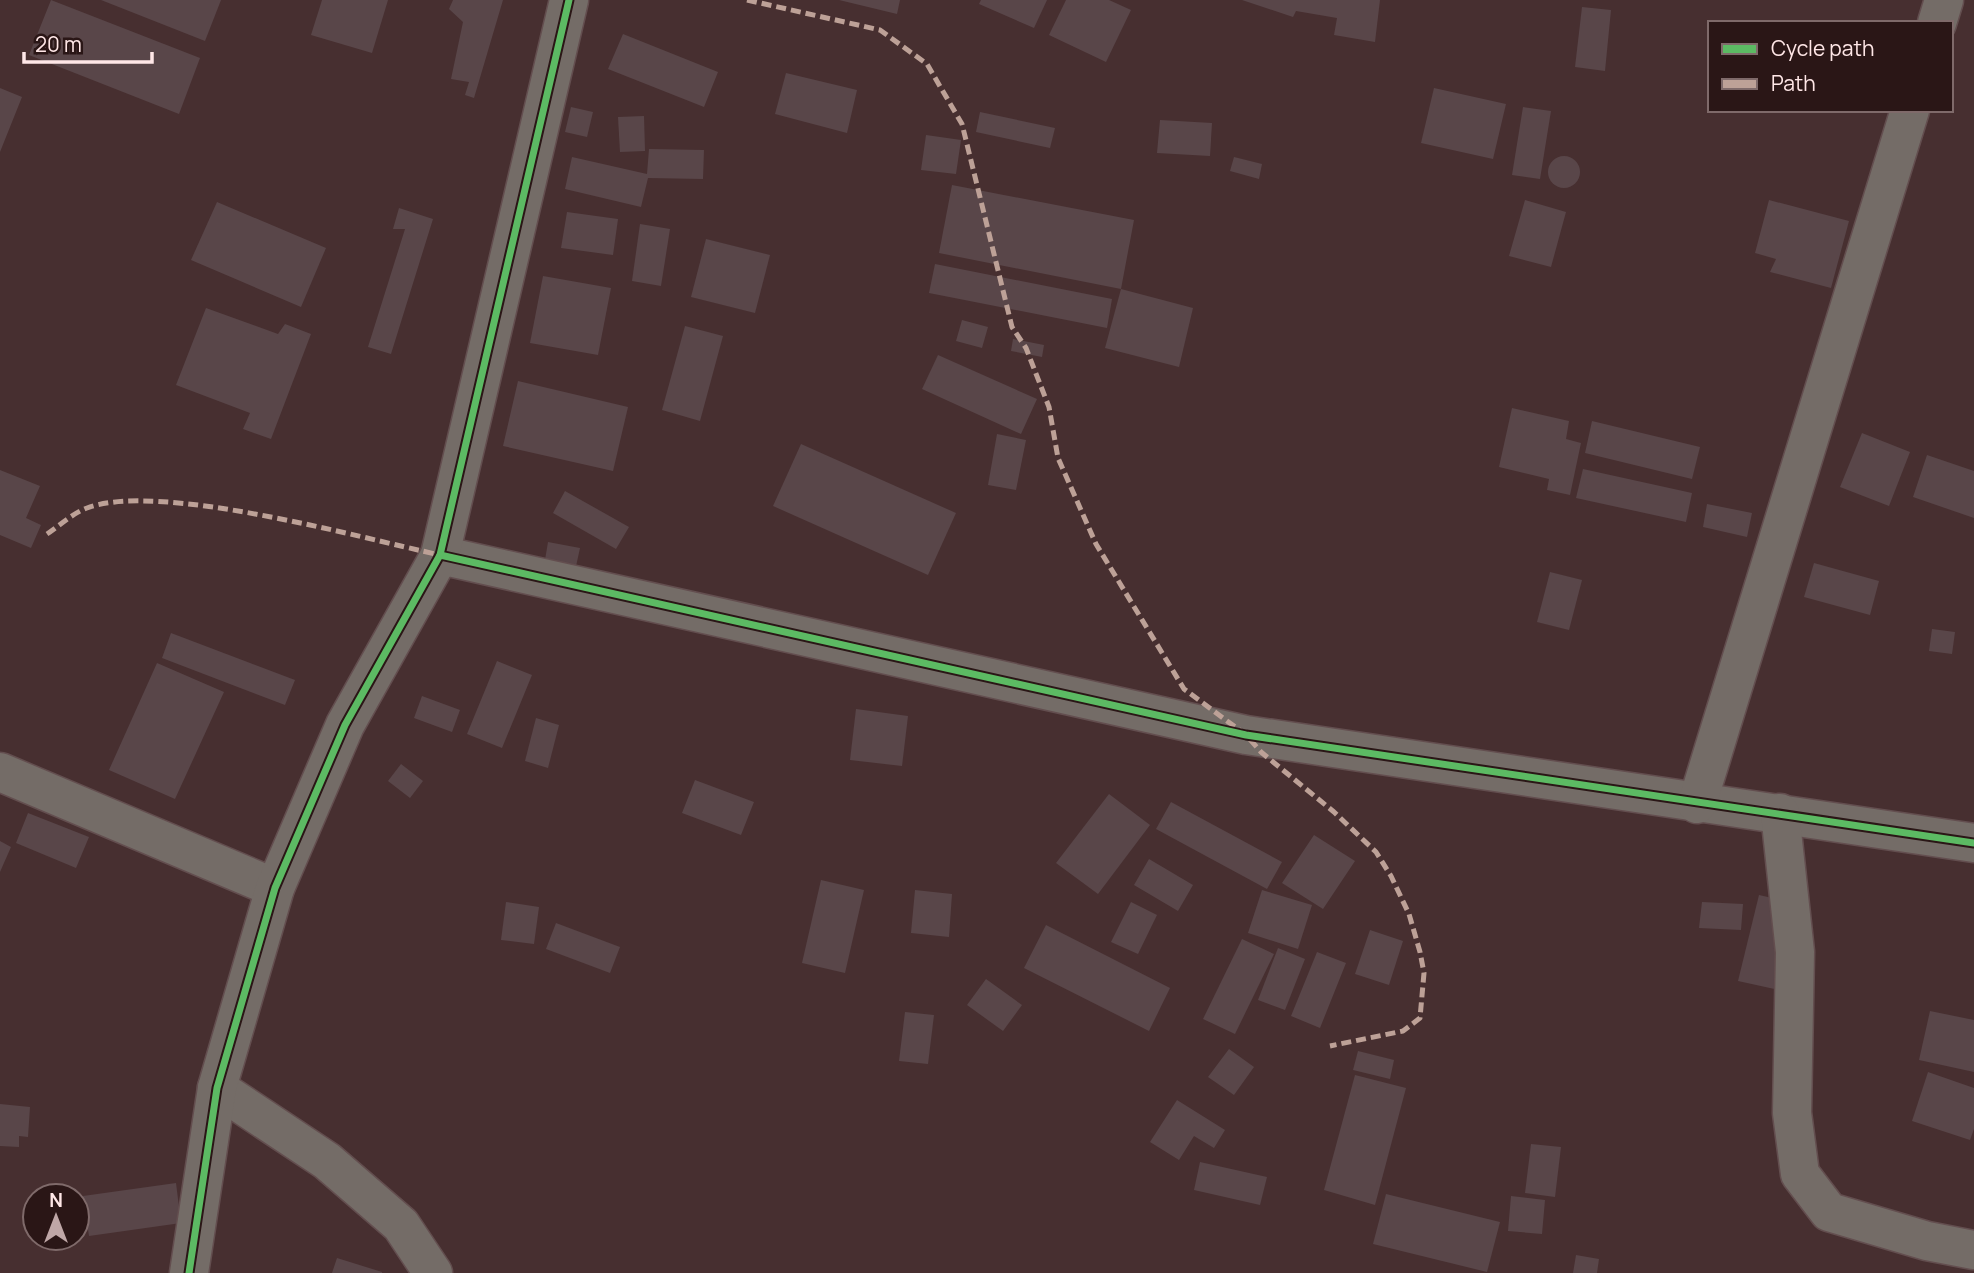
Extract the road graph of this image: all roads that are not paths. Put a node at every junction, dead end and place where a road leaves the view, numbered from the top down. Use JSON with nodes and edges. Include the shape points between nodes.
{"nodes":[{"id":1,"x":569,"y":0,"type":"edge"},
{"id":2,"x":1944,"y":0,"type":"edge"},
{"id":3,"x":1938,"y":21,"type":"edge"},
{"id":4,"x":1909,"y":112,"type":"edge"},
{"id":5,"x":440,"y":555,"type":"junction"},
{"id":6,"x":0,"y":772,"type":"edge"},
{"id":7,"x":1697,"y":804,"type":"junction"},
{"id":8,"x":1780,"y":813,"type":"junction"},
{"id":9,"x":1974,"y":843,"type":"edge"},
{"id":10,"x":275,"y":888,"type":"junction"},
{"id":11,"x":217,"y":1088,"type":"junction"},
{"id":12,"x":1974,"y":1250,"type":"edge"},
{"id":13,"x":189,"y":1273,"type":"edge"},
{"id":14,"x":432,"y":1273,"type":"edge"}],
"edges":[{"from":1,"to":5,"type":"street"},
{"from":2,"to":3,"type":"street"},
{"from":4,"to":7,"type":"street"},
{"from":5,"to":7,"type":"street","via":[[1246,734]]},
{"from":5,"to":10,"type":"street","via":[[345,725]]},
{"from":6,"to":10,"type":"street"},
{"from":7,"to":8,"type":"street"},
{"from":8,"to":9,"type":"street"},
{"from":8,"to":12,"type":"street","via":[[1795,952],[1792,1113],[1800,1174],[1829,1212]]},
{"from":10,"to":11,"type":"street"},
{"from":11,"to":13,"type":"street"},
{"from":11,"to":14,"type":"street","via":[[327,1161],[401,1225]]}]}
